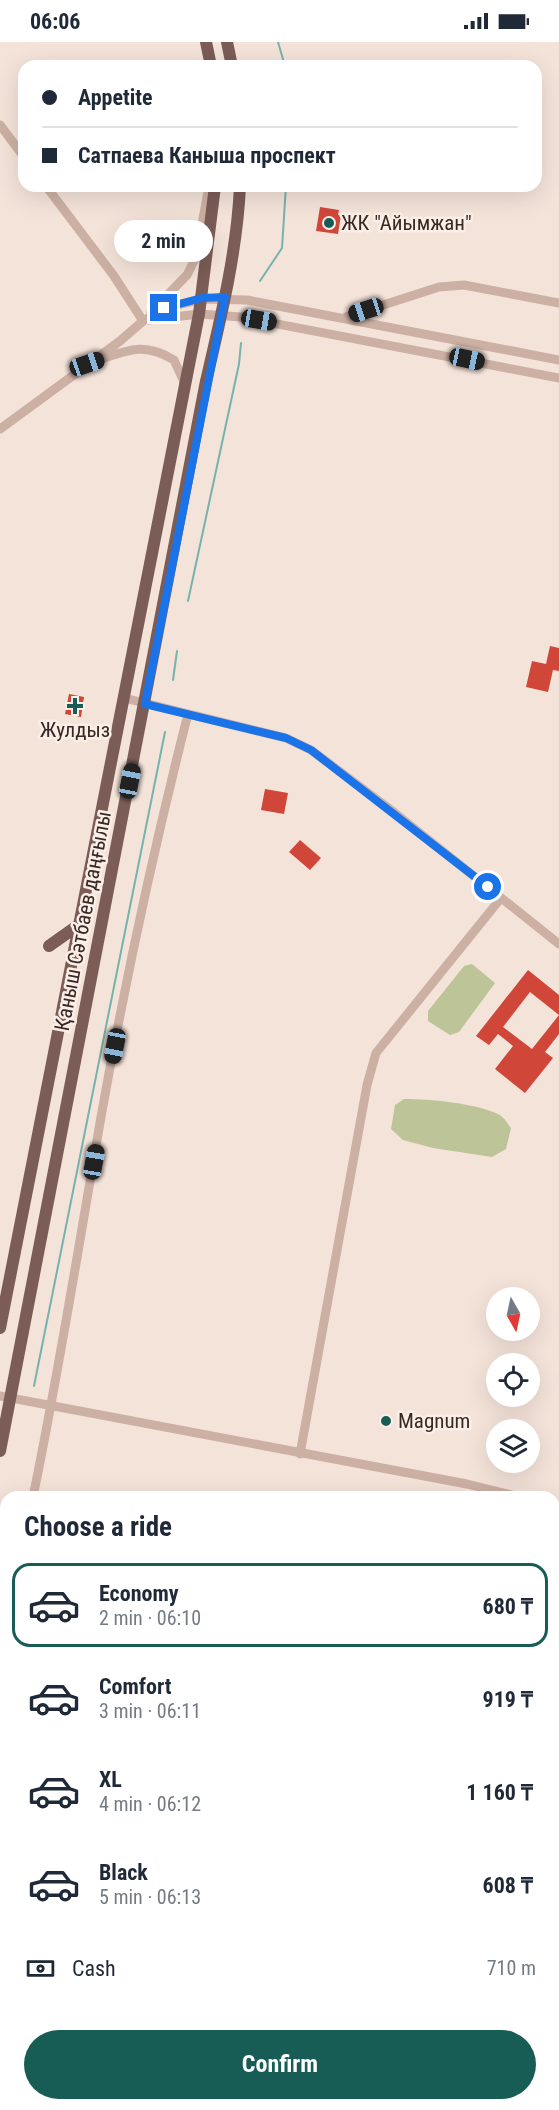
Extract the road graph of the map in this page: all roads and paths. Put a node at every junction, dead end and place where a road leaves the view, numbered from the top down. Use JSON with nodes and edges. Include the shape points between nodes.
{"nodes":[{"id":1,"x":206,"y":42,"type":"edge"},
{"id":2,"x":227,"y":42,"type":"edge"},
{"id":3,"x":210,"y":60,"type":"edge"},
{"id":4,"x":231,"y":60,"type":"edge"},
{"id":5,"x":0,"y":125,"type":"edge"},
{"id":6,"x":18,"y":149,"type":"edge"},
{"id":7,"x":51,"y":192,"type":"edge"},
{"id":8,"x":208,"y":192,"type":"edge"},
{"id":9,"x":214,"y":192,"type":"edge"},
{"id":10,"x":240,"y":192,"type":"edge"},
{"id":11,"x":225,"y":297,"type":"junction"},
{"id":12,"x":202,"y":298,"type":"junction"},
{"id":13,"x":559,"y":303,"type":"edge"},
{"id":14,"x":199,"y":314,"type":"junction"},
{"id":15,"x":222,"y":315,"type":"junction"},
{"id":16,"x":345,"y":317,"type":"junction"},
{"id":17,"x":143,"y":321,"type":"junction"},
{"id":18,"x":559,"y":360,"type":"edge"},
{"id":19,"x":87,"y":364,"type":"junction"},
{"id":20,"x":559,"y":378,"type":"edge"},
{"id":21,"x":185,"y":384,"type":"junction"},
{"id":22,"x":0,"y":429,"type":"edge"},
{"id":23,"x":124,"y":698,"type":"junction"},
{"id":24,"x":145,"y":704,"type":"junction"},
{"id":25,"x":188,"y":714,"type":"junction"},
{"id":26,"x":501,"y":898,"type":"junction"},
{"id":27,"x":80,"y":924,"type":"junction"},
{"id":28,"x":559,"y":944,"type":"edge"},
{"id":29,"x":49,"y":946,"type":"dead end"},
{"id":30,"x":0,"y":1328,"type":"edge"},
{"id":31,"x":5,"y":1398,"type":"edge"},
{"id":32,"x":52,"y":1407,"type":"junction"},
{"id":33,"x":0,"y":1451,"type":"edge"},
{"id":34,"x":300,"y":1454,"type":"junction"},
{"id":35,"x":34,"y":1491,"type":"edge"},
{"id":36,"x":495,"y":1491,"type":"edge"}],
"edges":[{"from":1,"to":3,"type":"main road"},
{"from":2,"to":4,"type":"main road"},
{"from":5,"to":6,"type":"street"},
{"from":7,"to":17,"type":"street"},
{"from":8,"to":17,"type":"street","via":[[196,257],[187,275]]},
{"from":9,"to":12,"type":"main road","name":"Қаныш Сәтбаев даңғылы"},
{"from":10,"to":11,"type":"main road","name":"Қаныш Сәтбаев даңғылы","via":[[238,228]]},
{"from":11,"to":12,"type":"street"},
{"from":11,"to":15,"type":"main road","name":"Қаныш Сәтбаев даңғылы"},
{"from":11,"to":16,"type":"street"},
{"from":12,"to":14,"type":"main road","name":"Қаныш Сәтбаев даңғылы"},
{"from":12,"to":17,"type":"street","via":[[164,308]]},
{"from":13,"to":16,"type":"street","via":[[464,285],[439,287]]},
{"from":14,"to":15,"type":"street"},
{"from":14,"to":17,"type":"street"},
{"from":14,"to":21,"type":"main road","name":"Қаныш Сәтбаев даңғылы"},
{"from":15,"to":20,"type":"street"},
{"from":15,"to":24,"type":"main road","name":"Қаныш Сәтбаев даңғылы"},
{"from":16,"to":18,"type":"street"},
{"from":17,"to":19,"type":"street"},
{"from":19,"to":21,"type":"street","via":[[146,348],[174,360]]},
{"from":19,"to":22,"type":"street"},
{"from":21,"to":23,"type":"main road","name":"Қаныш Сәтбаев даңғылы"},
{"from":23,"to":24,"type":"street"},
{"from":23,"to":27,"type":"main road","name":"Қаныш Сәтбаев даңғылы"},
{"from":24,"to":25,"type":"street"},
{"from":24,"to":31,"type":"main road","name":"Қаныш Сәтбаев даңғылы"},
{"from":25,"to":26,"type":"street","via":[[286,738],[311,750]]},
{"from":25,"to":32,"type":"street","via":[[138,930]]},
{"from":26,"to":28,"type":"street"},
{"from":26,"to":34,"type":"street","via":[[376,1053],[366,1085]]},
{"from":27,"to":29,"type":"main road"},
{"from":27,"to":30,"type":"main road","name":"Қаныш Сәтбаев даңғылы"},
{"from":31,"to":32,"type":"street"},
{"from":31,"to":33,"type":"main road","name":"Қаныш Сәтбаев даңғылы"},
{"from":32,"to":34,"type":"street"},
{"from":32,"to":35,"type":"street"},
{"from":34,"to":36,"type":"street"}]}
